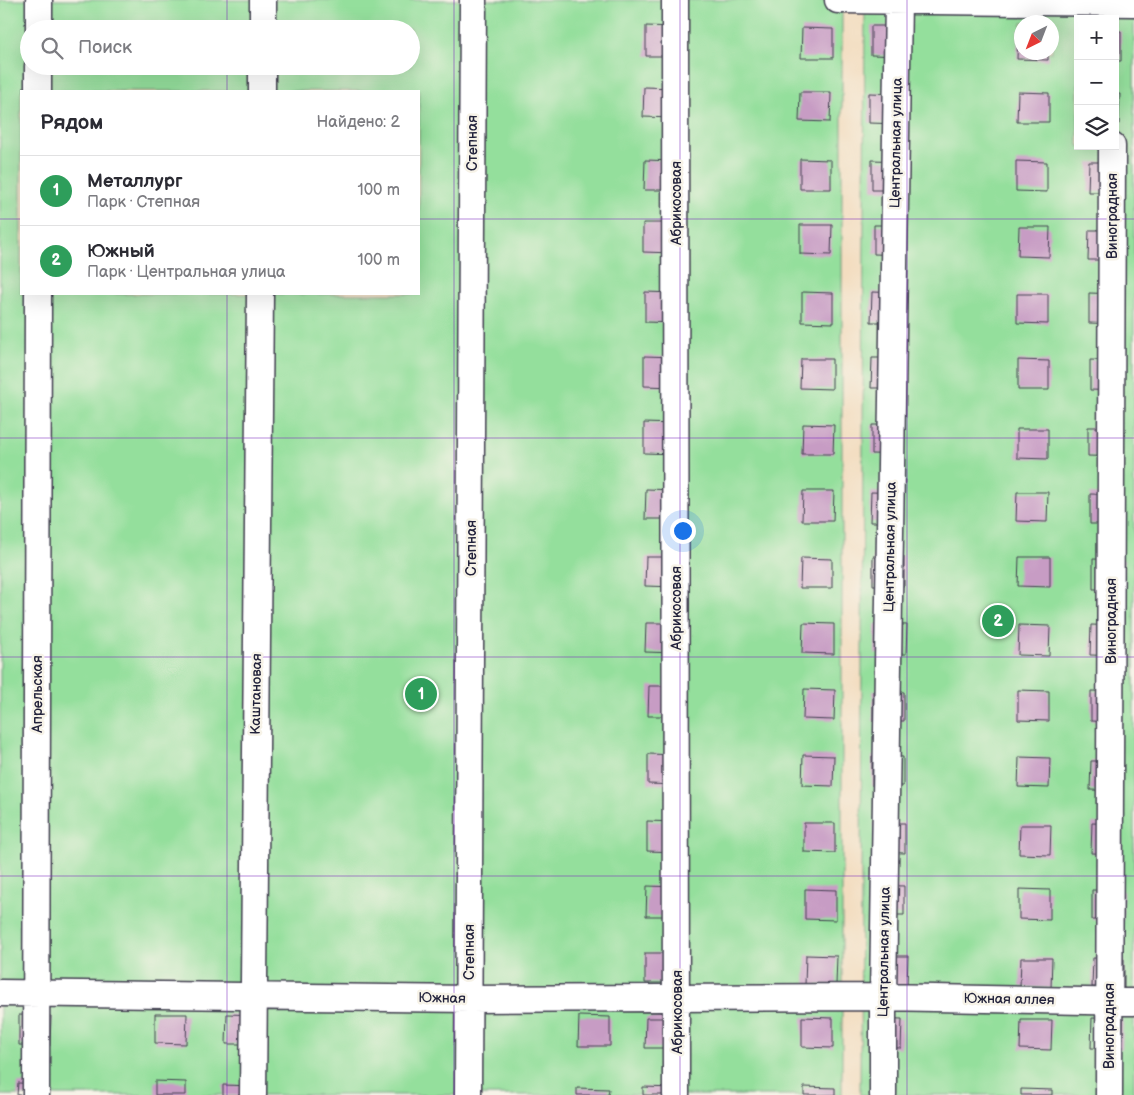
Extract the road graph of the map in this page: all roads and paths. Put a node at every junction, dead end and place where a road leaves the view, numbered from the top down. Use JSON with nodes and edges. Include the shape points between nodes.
{"nodes":[{"id":1,"x":39,"y":0,"type":"edge"},
{"id":2,"x":263,"y":0,"type":"edge"},
{"id":3,"x":473,"y":0,"type":"edge"},
{"id":4,"x":675,"y":0,"type":"edge"},
{"id":5,"x":838,"y":0,"type":"edge"},
{"id":6,"x":898,"y":1,"type":"edge"},
{"id":7,"x":1118,"y":6,"type":"edge"},
{"id":8,"x":38,"y":20,"type":"edge"},
{"id":9,"x":262,"y":20,"type":"edge"},
{"id":10,"x":38,"y":75,"type":"edge"},
{"id":11,"x":262,"y":75,"type":"edge"},
{"id":12,"x":38,"y":90,"type":"edge"},
{"id":13,"x":262,"y":90,"type":"edge"},
{"id":14,"x":1112,"y":150,"type":"edge"},
{"id":15,"x":38,"y":295,"type":"edge"},
{"id":16,"x":260,"y":295,"type":"edge"},
{"id":17,"x":0,"y":992,"type":"edge"},
{"id":18,"x":36,"y":992,"type":"junction"},
{"id":19,"x":253,"y":996,"type":"junction"},
{"id":20,"x":883,"y":997,"type":"junction"},
{"id":21,"x":677,"y":998,"type":"junction"},
{"id":22,"x":469,"y":999,"type":"junction"},
{"id":23,"x":1122,"y":1001,"type":"edge"},
{"id":24,"x":36,"y":1095,"type":"edge"},
{"id":25,"x":253,"y":1095,"type":"edge"},
{"id":26,"x":468,"y":1095,"type":"edge"},
{"id":27,"x":676,"y":1095,"type":"edge"},
{"id":28,"x":883,"y":1095,"type":"edge"},
{"id":29,"x":1109,"y":1095,"type":"edge"}],
"edges":[{"from":1,"to":8,"type":"street"},
{"from":2,"to":9,"type":"street"},
{"from":3,"to":22,"type":"street","name":"Степная"},
{"from":4,"to":21,"type":"street","name":"Абрикосовая"},
{"from":5,"to":6,"type":"street"},
{"from":6,"to":7,"type":"street"},
{"from":6,"to":20,"type":"street","name":"Центральная улица"},
{"from":10,"to":12,"type":"street"},
{"from":11,"to":13,"type":"street"},
{"from":14,"to":23,"type":"street","name":"Виноградная"},
{"from":15,"to":18,"type":"street","name":"Апрельская"},
{"from":16,"to":19,"type":"street","name":"Каштановая"},
{"from":17,"to":18,"type":"street","name":"Южная"},
{"from":18,"to":19,"type":"street","name":"Южная"},
{"from":18,"to":24,"type":"street","name":"Апрельская"},
{"from":19,"to":22,"type":"street","name":"Южная"},
{"from":19,"to":25,"type":"street","name":"Каштановая"},
{"from":20,"to":21,"type":"street","name":"Южная"},
{"from":20,"to":23,"type":"street","name":"Южная аллея"},
{"from":20,"to":28,"type":"street","name":"Центральная улица"},
{"from":21,"to":22,"type":"street","name":"Южная"},
{"from":21,"to":27,"type":"street","name":"Абрикосовая"},
{"from":22,"to":26,"type":"street","name":"Степная"},
{"from":23,"to":29,"type":"street","name":"Виноградная"}]}
